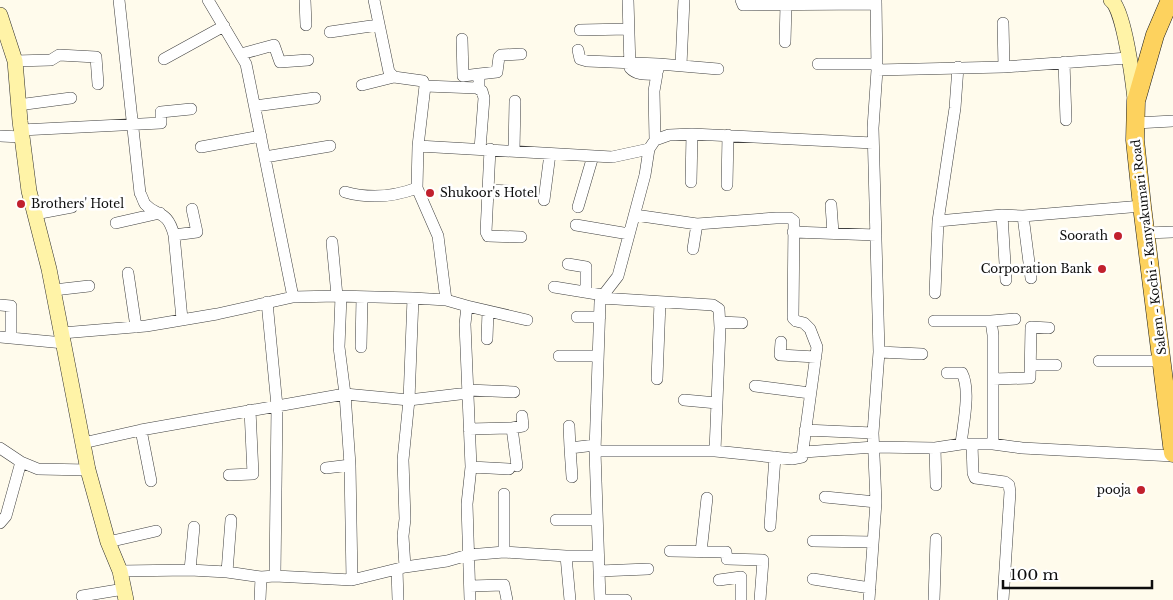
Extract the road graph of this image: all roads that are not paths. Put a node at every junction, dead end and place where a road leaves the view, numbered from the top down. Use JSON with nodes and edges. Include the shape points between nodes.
{"nodes":[{"id":1,"x":118,"y":0,"type":"edge"},
{"id":2,"x":208,"y":0,"type":"edge"},
{"id":3,"x":305,"y":0,"type":"edge"},
{"id":4,"x":374,"y":0,"type":"edge"},
{"id":5,"x":628,"y":0,"type":"edge"},
{"id":6,"x":684,"y":0,"type":"edge"},
{"id":7,"x":741,"y":0,"type":"edge"},
{"id":8,"x":1170,"y":0,"type":"edge"},
{"id":9,"x":1113,"y":1,"type":"edge"},
{"id":10,"x":876,"y":2,"type":"edge"},
{"id":11,"x":786,"y":5,"type":"junction"},
{"id":12,"x":0,"y":15,"type":"edge"},
{"id":13,"x":1003,"y":23,"type":"dead end"},
{"id":14,"x":306,"y":25,"type":"dead end"},
{"id":15,"x":378,"y":25,"type":"junction"},
{"id":16,"x":224,"y":26,"type":"junction"},
{"id":17,"x":628,"y":29,"type":"junction"},
{"id":18,"x":580,"y":30,"type":"dead end"},
{"id":19,"x":330,"y":32,"type":"dead end"},
{"id":20,"x":462,"y":39,"type":"dead end"},
{"id":21,"x":785,"y":42,"type":"dead end"},
{"id":22,"x":578,"y":50,"type":"dead end"},
{"id":23,"x":241,"y":54,"type":"junction"},
{"id":24,"x":520,"y":54,"type":"dead end"},
{"id":25,"x":1128,"y":58,"type":"junction"},
{"id":26,"x":164,"y":59,"type":"dead end"},
{"id":27,"x":308,"y":60,"type":"dead end"},
{"id":28,"x":15,"y":61,"type":"junction"},
{"id":29,"x":1064,"y":62,"type":"junction"},
{"id":30,"x":630,"y":63,"type":"junction"},
{"id":31,"x":818,"y":64,"type":"dead end"},
{"id":32,"x":681,"y":65,"type":"junction"},
{"id":33,"x":876,"y":67,"type":"junction"},
{"id":34,"x":958,"y":67,"type":"junction"},
{"id":35,"x":1004,"y":67,"type":"junction"},
{"id":36,"x":718,"y":68,"type":"dead end"},
{"id":37,"x":658,"y":69,"type":"junction"},
{"id":38,"x":479,"y":74,"type":"junction"},
{"id":39,"x":394,"y":77,"type":"junction"},
{"id":40,"x":449,"y":78,"type":"dead end"},
{"id":41,"x":424,"y":83,"type":"junction"},
{"id":42,"x":98,"y":84,"type":"dead end"},
{"id":43,"x":362,"y":85,"type":"dead end"},
{"id":44,"x":479,"y":89,"type":"junction"},
{"id":45,"x":71,"y":98,"type":"dead end"},
{"id":46,"x":315,"y":98,"type":"dead end"},
{"id":47,"x":1136,"y":100,"type":"junction"},
{"id":48,"x":515,"y":101,"type":"dead end"},
{"id":49,"x":18,"y":105,"type":"junction"},
{"id":50,"x":255,"y":106,"type":"junction"},
{"id":51,"x":191,"y":109,"type":"dead end"},
{"id":52,"x":1066,"y":120,"type":"dead end"},
{"id":53,"x":1173,"y":121,"type":"edge"},
{"id":54,"x":1136,"y":123,"type":"junction"},
{"id":55,"x":133,"y":124,"type":"junction"},
{"id":56,"x":22,"y":134,"type":"junction"},
{"id":57,"x":692,"y":134,"type":"junction"},
{"id":58,"x":728,"y":135,"type":"junction"},
{"id":59,"x":0,"y":136,"type":"edge"},
{"id":60,"x":261,"y":136,"type":"junction"},
{"id":61,"x":873,"y":143,"type":"junction"},
{"id":62,"x":652,"y":144,"type":"junction"},
{"id":63,"x":330,"y":146,"type":"dead end"},
{"id":64,"x":418,"y":146,"type":"junction"},
{"id":65,"x":201,"y":147,"type":"dead end"},
{"id":66,"x":485,"y":149,"type":"junction"},
{"id":67,"x":514,"y":151,"type":"junction"},
{"id":68,"x":550,"y":154,"type":"junction"},
{"id":69,"x":593,"y":156,"type":"junction"},
{"id":70,"x":265,"y":157,"type":"junction"},
{"id":71,"x":691,"y":182,"type":"dead end"},
{"id":72,"x":727,"y":185,"type":"dead end"},
{"id":73,"x":416,"y":188,"type":"junction"},
{"id":74,"x":488,"y":190,"type":"junction"},
{"id":75,"x":510,"y":191,"type":"dead end"},
{"id":76,"x":345,"y":192,"type":"dead end"},
{"id":77,"x":544,"y":200,"type":"dead end"},
{"id":78,"x":831,"y":205,"type":"dead end"},
{"id":79,"x":1142,"y":206,"type":"junction"},
{"id":80,"x":72,"y":207,"type":"dead end"},
{"id":81,"x":578,"y":207,"type":"dead end"},
{"id":82,"x":192,"y":210,"type":"dead end"},
{"id":83,"x":160,"y":213,"type":"junction"},
{"id":84,"x":35,"y":214,"type":"junction"},
{"id":85,"x":635,"y":215,"type":"junction"},
{"id":86,"x":1002,"y":215,"type":"junction"},
{"id":87,"x":1023,"y":216,"type":"junction"},
{"id":88,"x":938,"y":221,"type":"junction"},
{"id":89,"x":116,"y":223,"type":"dead end"},
{"id":90,"x":697,"y":224,"type":"junction"},
{"id":91,"x":576,"y":225,"type":"dead end"},
{"id":92,"x":794,"y":232,"type":"junction"},
{"id":93,"x":1173,"y":232,"type":"edge"},
{"id":94,"x":833,"y":233,"type":"junction"},
{"id":95,"x":1145,"y":233,"type":"junction"},
{"id":96,"x":629,"y":234,"type":"junction"},
{"id":97,"x":174,"y":235,"type":"junction"},
{"id":98,"x":876,"y":235,"type":"junction"},
{"id":99,"x":520,"y":237,"type":"dead end"},
{"id":100,"x":332,"y":242,"type":"dead end"},
{"id":101,"x":692,"y":249,"type":"dead end"},
{"id":102,"x":568,"y":264,"type":"dead end"},
{"id":103,"x":128,"y":272,"type":"dead end"},
{"id":104,"x":1031,"y":278,"type":"dead end"},
{"id":105,"x":1006,"y":280,"type":"dead end"},
{"id":106,"x":89,"y":286,"type":"dead end"},
{"id":107,"x":554,"y":287,"type":"dead end"},
{"id":108,"x":54,"y":290,"type":"junction"},
{"id":109,"x":586,"y":292,"type":"junction"},
{"id":110,"x":935,"y":293,"type":"dead end"},
{"id":111,"x":339,"y":296,"type":"junction"},
{"id":112,"x":602,"y":296,"type":"junction"},
{"id":113,"x":294,"y":297,"type":"junction"},
{"id":114,"x":362,"y":297,"type":"junction"},
{"id":115,"x":413,"y":298,"type":"junction"},
{"id":116,"x":446,"y":300,"type":"junction"},
{"id":117,"x":267,"y":302,"type":"junction"},
{"id":118,"x":660,"y":302,"type":"junction"},
{"id":119,"x":0,"y":305,"type":"edge"},
{"id":120,"x":467,"y":306,"type":"junction"},
{"id":121,"x":488,"y":311,"type":"junction"},
{"id":122,"x":576,"y":316,"type":"dead end"},
{"id":123,"x":600,"y":317,"type":"junction"},
{"id":124,"x":182,"y":319,"type":"junction"},
{"id":125,"x":1016,"y":319,"type":"dead end"},
{"id":126,"x":527,"y":320,"type":"dead end"},
{"id":127,"x":991,"y":321,"type":"junction"},
{"id":128,"x":720,"y":322,"type":"junction"},
{"id":129,"x":934,"y":322,"type":"dead end"},
{"id":130,"x":742,"y":323,"type":"dead end"},
{"id":131,"x":136,"y":327,"type":"junction"},
{"id":132,"x":1049,"y":328,"type":"dead end"},
{"id":133,"x":6,"y":337,"type":"edge"},
{"id":134,"x":63,"y":338,"type":"junction"},
{"id":135,"x":487,"y":339,"type":"dead end"},
{"id":136,"x":781,"y":342,"type":"dead end"},
{"id":137,"x":361,"y":347,"type":"dead end"},
{"id":138,"x":879,"y":352,"type":"junction"},
{"id":139,"x":922,"y":354,"type":"dead end"},
{"id":140,"x":558,"y":356,"type":"dead end"},
{"id":141,"x":598,"y":356,"type":"junction"},
{"id":142,"x":816,"y":357,"type":"junction"},
{"id":143,"x":1099,"y":361,"type":"dead end"},
{"id":144,"x":1162,"y":361,"type":"junction"},
{"id":145,"x":1031,"y":365,"type":"junction"},
{"id":146,"x":1056,"y":365,"type":"dead end"},
{"id":147,"x":947,"y":372,"type":"dead end"},
{"id":148,"x":658,"y":379,"type":"dead end"},
{"id":149,"x":993,"y":379,"type":"junction"},
{"id":150,"x":1168,"y":381,"type":"edge"},
{"id":151,"x":755,"y":386,"type":"dead end"},
{"id":152,"x":468,"y":392,"type":"junction"},
{"id":153,"x":514,"y":392,"type":"dead end"},
{"id":154,"x":810,"y":393,"type":"junction"},
{"id":155,"x":345,"y":394,"type":"junction"},
{"id":156,"x":410,"y":400,"type":"junction"},
{"id":157,"x":684,"y":400,"type":"dead end"},
{"id":158,"x":717,"y":403,"type":"junction"},
{"id":159,"x":277,"y":406,"type":"junction"},
{"id":160,"x":250,"y":410,"type":"junction"},
{"id":161,"x":522,"y":416,"type":"dead end"},
{"id":162,"x":569,"y":426,"type":"dead end"},
{"id":163,"x":512,"y":428,"type":"junction"},
{"id":164,"x":469,"y":429,"type":"junction"},
{"id":165,"x":141,"y":430,"type":"junction"},
{"id":166,"x":805,"y":430,"type":"junction"},
{"id":167,"x":873,"y":433,"type":"junction"},
{"id":168,"x":83,"y":443,"type":"junction"},
{"id":169,"x":966,"y":444,"type":"junction"},
{"id":170,"x":993,"y":444,"type":"junction"},
{"id":171,"x":874,"y":446,"type":"junction"},
{"id":172,"x":0,"y":448,"type":"edge"},
{"id":173,"x":570,"y":448,"type":"junction"},
{"id":174,"x":595,"y":448,"type":"junction"},
{"id":175,"x":935,"y":448,"type":"junction"},
{"id":176,"x":715,"y":451,"type":"junction"},
{"id":177,"x":804,"y":452,"type":"junction"},
{"id":178,"x":1173,"y":454,"type":"edge"},
{"id":179,"x":775,"y":456,"type":"junction"},
{"id":180,"x":21,"y":462,"type":"junction"},
{"id":181,"x":350,"y":465,"type":"junction"},
{"id":182,"x":471,"y":467,"type":"junction"},
{"id":183,"x":326,"y":468,"type":"dead end"},
{"id":184,"x":88,"y":470,"type":"junction"},
{"id":185,"x":229,"y":475,"type":"dead end"},
{"id":186,"x":572,"y":477,"type":"dead end"},
{"id":187,"x":151,"y":481,"type":"dead end"},
{"id":188,"x":936,"y":485,"type":"dead end"},
{"id":189,"x":504,"y":494,"type":"dead end"},
{"id":190,"x":825,"y":497,"type":"dead end"},
{"id":191,"x":707,"y":498,"type":"dead end"},
{"id":192,"x":876,"y":502,"type":"junction"},
{"id":193,"x":231,"y":520,"type":"dead end"},
{"id":194,"x":556,"y":520,"type":"dead end"},
{"id":195,"x":597,"y":520,"type":"junction"},
{"id":196,"x":0,"y":523,"type":"edge"},
{"id":197,"x":770,"y":526,"type":"dead end"},
{"id":198,"x":194,"y":527,"type":"dead end"},
{"id":199,"x":156,"y":531,"type":"dead end"},
{"id":200,"x":936,"y":540,"type":"dead end"},
{"id":201,"x":813,"y":541,"type":"dead end"},
{"id":202,"x":108,"y":542,"type":"junction"},
{"id":203,"x":873,"y":542,"type":"junction"},
{"id":204,"x":670,"y":551,"type":"dead end"},
{"id":205,"x":504,"y":552,"type":"junction"},
{"id":206,"x":702,"y":552,"type":"junction"},
{"id":207,"x":468,"y":555,"type":"junction"},
{"id":208,"x":566,"y":556,"type":"junction"},
{"id":209,"x":598,"y":556,"type":"junction"},
{"id":210,"x":401,"y":568,"type":"junction"},
{"id":211,"x":648,"y":569,"type":"dead end"},
{"id":212,"x":190,"y":570,"type":"junction"},
{"id":213,"x":120,"y":571,"type":"junction"},
{"id":214,"x":599,"y":571,"type":"junction"},
{"id":215,"x":227,"y":572,"type":"junction"},
{"id":216,"x":275,"y":576,"type":"junction"},
{"id":217,"x":261,"y":577,"type":"junction"},
{"id":218,"x":812,"y":579,"type":"dead end"},
{"id":219,"x":352,"y":580,"type":"junction"},
{"id":220,"x":719,"y":580,"type":"dead end"},
{"id":221,"x":470,"y":586,"type":"junction"},
{"id":222,"x":125,"y":594,"type":"edge"},
{"id":223,"x":870,"y":594,"type":"edge"},
{"id":224,"x":82,"y":596,"type":"dead end"},
{"id":225,"x":260,"y":600,"type":"edge"},
{"id":226,"x":398,"y":600,"type":"edge"},
{"id":227,"x":470,"y":600,"type":"edge"},
{"id":228,"x":507,"y":600,"type":"edge"},
{"id":229,"x":570,"y":600,"type":"edge"},
{"id":230,"x":600,"y":600,"type":"edge"},
{"id":231,"x":626,"y":600,"type":"edge"},
{"id":232,"x":741,"y":600,"type":"edge"},
{"id":233,"x":760,"y":600,"type":"edge"},
{"id":234,"x":934,"y":600,"type":"edge"},
{"id":235,"x":1003,"y":600,"type":"edge"}],
"edges":[{"from":1,"to":55,"type":"street"},
{"from":2,"to":16,"type":"street"},
{"from":3,"to":14,"type":"street"},
{"from":4,"to":15,"type":"street"},
{"from":5,"to":17,"type":"street"},
{"from":6,"to":32,"type":"street"},
{"from":7,"to":11,"type":"street","via":[[746,6]]},
{"from":8,"to":47,"type":"main road","name":"Salem - Kochi - Kanyakumari Road","via":[[1155,35]]},
{"from":9,"to":25,"type":"street","via":[[1120,15]]},
{"from":10,"to":11,"type":"street"},
{"from":10,"to":33,"type":"street"},
{"from":11,"to":21,"type":"street"},
{"from":12,"to":28,"type":"street"},
{"from":13,"to":35,"type":"street"},
{"from":15,"to":19,"type":"street"},
{"from":15,"to":39,"type":"street","via":[[389,72]]},
{"from":16,"to":23,"type":"street"},
{"from":16,"to":26,"type":"street"},
{"from":17,"to":18,"type":"street"},
{"from":17,"to":30,"type":"street"},
{"from":20,"to":38,"type":"street","via":[[463,76]]},
{"from":22,"to":30,"type":"street","via":[[580,59]]},
{"from":23,"to":27,"type":"street","via":[[274,45],[280,62]]},
{"from":23,"to":50,"type":"street"},
{"from":24,"to":38,"type":"street","via":[[501,55],[496,72]]},
{"from":25,"to":29,"type":"street"},
{"from":25,"to":47,"type":"street"},
{"from":28,"to":42,"type":"street","via":[[51,60],[59,55],[96,57]]},
{"from":28,"to":49,"type":"street"},
{"from":29,"to":35,"type":"street"},
{"from":29,"to":52,"type":"street"},
{"from":30,"to":37,"type":"street","via":[[634,72]]},
{"from":31,"to":33,"type":"street"},
{"from":32,"to":36,"type":"street"},
{"from":32,"to":37,"type":"street"},
{"from":33,"to":34,"type":"street"},
{"from":33,"to":61,"type":"street"},
{"from":34,"to":35,"type":"street"},
{"from":34,"to":88,"type":"street"},
{"from":37,"to":62,"type":"street"},
{"from":38,"to":44,"type":"street"},
{"from":39,"to":41,"type":"street"},
{"from":39,"to":43,"type":"street"},
{"from":40,"to":41,"type":"street"},
{"from":41,"to":44,"type":"street"},
{"from":41,"to":64,"type":"street"},
{"from":44,"to":66,"type":"street","via":[[484,98]]},
{"from":45,"to":49,"type":"street"},
{"from":46,"to":50,"type":"street"},
{"from":47,"to":54,"type":"main road","name":"Salem - Kochi - Kanyakumari Road"},
{"from":48,"to":67,"type":"street"},
{"from":49,"to":56,"type":"street"},
{"from":50,"to":60,"type":"street"},
{"from":51,"to":55,"type":"street","via":[[161,112],[161,123]]},
{"from":53,"to":54,"type":"street"},
{"from":54,"to":79,"type":"main road","name":"Salem - Kochi - Kanyakumari Road"},
{"from":55,"to":56,"type":"street"},
{"from":55,"to":83,"type":"street","via":[[140,193],[145,203]]},
{"from":56,"to":59,"type":"street"},
{"from":56,"to":84,"type":"street"},
{"from":57,"to":58,"type":"street"},
{"from":57,"to":62,"type":"street","via":[[669,135]]},
{"from":57,"to":71,"type":"street"},
{"from":58,"to":61,"type":"street"},
{"from":58,"to":72,"type":"street"},
{"from":60,"to":65,"type":"street"},
{"from":60,"to":70,"type":"street"},
{"from":61,"to":98,"type":"street"},
{"from":62,"to":69,"type":"street","via":[[612,157]]},
{"from":62,"to":85,"type":"street"},
{"from":63,"to":70,"type":"street"},
{"from":64,"to":66,"type":"street"},
{"from":64,"to":73,"type":"street"},
{"from":66,"to":67,"type":"street"},
{"from":66,"to":74,"type":"street"},
{"from":67,"to":68,"type":"street"},
{"from":68,"to":69,"type":"street"},
{"from":68,"to":77,"type":"street"},
{"from":69,"to":81,"type":"street"},
{"from":70,"to":113,"type":"street"},
{"from":73,"to":76,"type":"street","via":[[392,196],[374,197]]},
{"from":73,"to":116,"type":"street","via":[[438,236]]},
{"from":74,"to":75,"type":"street"},
{"from":74,"to":99,"type":"street","via":[[488,236]]},
{"from":78,"to":94,"type":"street"},
{"from":79,"to":87,"type":"street"},
{"from":79,"to":95,"type":"main road","name":"Salem - Kochi - Kanyakumari Road"},
{"from":80,"to":84,"type":"street"},
{"from":82,"to":97,"type":"street","via":[[197,232]]},
{"from":83,"to":89,"type":"street"},
{"from":83,"to":97,"type":"street","via":[[171,224]]},
{"from":84,"to":108,"type":"street"},
{"from":85,"to":90,"type":"street"},
{"from":85,"to":96,"type":"street"},
{"from":86,"to":87,"type":"street"},
{"from":86,"to":88,"type":"street"},
{"from":86,"to":105,"type":"street"},
{"from":87,"to":104,"type":"street"},
{"from":88,"to":110,"type":"street"},
{"from":90,"to":92,"type":"street","via":[[790,218],[794,221]]},
{"from":90,"to":101,"type":"street"},
{"from":91,"to":96,"type":"street"},
{"from":92,"to":94,"type":"street"},
{"from":92,"to":142,"type":"street","via":[[793,318],[810,329],[817,347]]},
{"from":93,"to":95,"type":"street"},
{"from":94,"to":98,"type":"street"},
{"from":95,"to":144,"type":"main road","name":"Salem - Kochi - Kanyakumari Road"},
{"from":96,"to":112,"type":"street","via":[[618,276]]},
{"from":97,"to":124,"type":"street"},
{"from":98,"to":138,"type":"street"},
{"from":100,"to":111,"type":"street"},
{"from":102,"to":109,"type":"street","via":[[586,268]]},
{"from":103,"to":131,"type":"street"},
{"from":106,"to":108,"type":"street"},
{"from":107,"to":109,"type":"street"},
{"from":108,"to":134,"type":"street"},
{"from":109,"to":112,"type":"street"},
{"from":111,"to":113,"type":"street"},
{"from":111,"to":114,"type":"street"},
{"from":111,"to":155,"type":"street","via":[[339,346]]},
{"from":112,"to":118,"type":"street"},
{"from":112,"to":123,"type":"street"},
{"from":113,"to":117,"type":"street"},
{"from":114,"to":115,"type":"street"},
{"from":114,"to":137,"type":"street"},
{"from":115,"to":116,"type":"street"},
{"from":115,"to":156,"type":"street"},
{"from":116,"to":120,"type":"street"},
{"from":117,"to":124,"type":"street"},
{"from":117,"to":159,"type":"street"},
{"from":118,"to":128,"type":"street","via":[[713,304],[719,309]]},
{"from":118,"to":148,"type":"street"},
{"from":119,"to":133,"type":"street","via":[[11,306]]},
{"from":120,"to":121,"type":"street"},
{"from":120,"to":152,"type":"street"},
{"from":121,"to":126,"type":"street"},
{"from":121,"to":135,"type":"street"},
{"from":122,"to":123,"type":"street"},
{"from":123,"to":141,"type":"street"},
{"from":124,"to":131,"type":"street"},
{"from":125,"to":127,"type":"street"},
{"from":127,"to":129,"type":"street"},
{"from":127,"to":149,"type":"street"},
{"from":128,"to":130,"type":"street"},
{"from":128,"to":158,"type":"street"},
{"from":131,"to":134,"type":"street"},
{"from":132,"to":145,"type":"street","via":[[1031,327]]},
{"from":133,"to":134,"type":"street"},
{"from":134,"to":168,"type":"street"},
{"from":136,"to":142,"type":"street","via":[[780,355]]},
{"from":138,"to":139,"type":"street"},
{"from":138,"to":167,"type":"street"},
{"from":140,"to":141,"type":"street"},
{"from":141,"to":174,"type":"street"},
{"from":142,"to":154,"type":"street"},
{"from":143,"to":144,"type":"street"},
{"from":144,"to":150,"type":"main road","name":"Salem - Kochi - Kanyakumari Road"},
{"from":145,"to":146,"type":"street"},
{"from":145,"to":149,"type":"street","via":[[1030,378]]},
{"from":147,"to":169,"type":"street","via":[[962,373],[965,377]]},
{"from":149,"to":170,"type":"street"},
{"from":150,"to":178,"type":"main road","name":"Salem - Kochi - Kanyakumari Road"},
{"from":151,"to":154,"type":"street"},
{"from":152,"to":153,"type":"street"},
{"from":152,"to":156,"type":"street"},
{"from":152,"to":164,"type":"street"},
{"from":154,"to":166,"type":"street"},
{"from":155,"to":156,"type":"street"},
{"from":155,"to":159,"type":"street"},
{"from":155,"to":181,"type":"street"},
{"from":156,"to":210,"type":"street","via":[[403,460],[405,519]]},
{"from":157,"to":158,"type":"street"},
{"from":158,"to":176,"type":"street"},
{"from":159,"to":160,"type":"street"},
{"from":159,"to":216,"type":"street"},
{"from":160,"to":165,"type":"street"},
{"from":160,"to":185,"type":"street","via":[[253,474]]},
{"from":161,"to":163,"type":"street","via":[[524,426]]},
{"from":162,"to":173,"type":"street"},
{"from":163,"to":164,"type":"street"},
{"from":163,"to":182,"type":"street","via":[[513,467]]},
{"from":164,"to":182,"type":"street"},
{"from":165,"to":168,"type":"street"},
{"from":165,"to":187,"type":"street"},
{"from":166,"to":167,"type":"street"},
{"from":166,"to":177,"type":"street"},
{"from":167,"to":171,"type":"street"},
{"from":168,"to":184,"type":"street"},
{"from":169,"to":170,"type":"street"},
{"from":169,"to":175,"type":"street"},
{"from":169,"to":235,"type":"street","via":[[975,478],[1009,485]]},
{"from":170,"to":178,"type":"street"},
{"from":171,"to":175,"type":"street"},
{"from":171,"to":177,"type":"street"},
{"from":171,"to":192,"type":"street"},
{"from":172,"to":180,"type":"street"},
{"from":173,"to":174,"type":"street"},
{"from":173,"to":186,"type":"street"},
{"from":174,"to":176,"type":"street"},
{"from":174,"to":195,"type":"street"},
{"from":175,"to":188,"type":"street"},
{"from":176,"to":179,"type":"street"},
{"from":177,"to":179,"type":"street","via":[[802,457],[792,459]]},
{"from":179,"to":197,"type":"street"},
{"from":180,"to":184,"type":"street","via":[[38,469]]},
{"from":180,"to":196,"type":"street","via":[[6,516]]},
{"from":181,"to":183,"type":"street"},
{"from":181,"to":219,"type":"street"},
{"from":182,"to":207,"type":"street","via":[[467,504]]},
{"from":184,"to":202,"type":"street"},
{"from":189,"to":205,"type":"street"},
{"from":190,"to":192,"type":"street"},
{"from":191,"to":206,"type":"street"},
{"from":192,"to":203,"type":"street"},
{"from":193,"to":215,"type":"street"},
{"from":194,"to":195,"type":"street"},
{"from":195,"to":209,"type":"street"},
{"from":198,"to":212,"type":"street"},
{"from":199,"to":202,"type":"street"},
{"from":200,"to":234,"type":"street"},
{"from":201,"to":203,"type":"street"},
{"from":202,"to":213,"type":"street"},
{"from":203,"to":223,"type":"street"},
{"from":204,"to":206,"type":"street"},
{"from":205,"to":207,"type":"street"},
{"from":205,"to":208,"type":"street"},
{"from":206,"to":233,"type":"street","via":[[726,552],[727,559],[763,560]]},
{"from":207,"to":210,"type":"street","via":[[447,562]]},
{"from":207,"to":221,"type":"street"},
{"from":208,"to":209,"type":"street"},
{"from":208,"to":229,"type":"street"},
{"from":209,"to":214,"type":"street"},
{"from":210,"to":219,"type":"street"},
{"from":210,"to":226,"type":"street"},
{"from":211,"to":214,"type":"street"},
{"from":212,"to":213,"type":"street"},
{"from":212,"to":215,"type":"street"},
{"from":213,"to":222,"type":"street"},
{"from":214,"to":230,"type":"street"},
{"from":215,"to":217,"type":"street"},
{"from":216,"to":217,"type":"street"},
{"from":216,"to":219,"type":"street"},
{"from":217,"to":225,"type":"street"},
{"from":218,"to":223,"type":"street"},
{"from":220,"to":232,"type":"street","via":[[741,577]]},
{"from":221,"to":227,"type":"street"},
{"from":221,"to":228,"type":"street","via":[[504,585]]},
{"from":222,"to":224,"type":"street"},
{"from":230,"to":231,"type":"street"}]}
